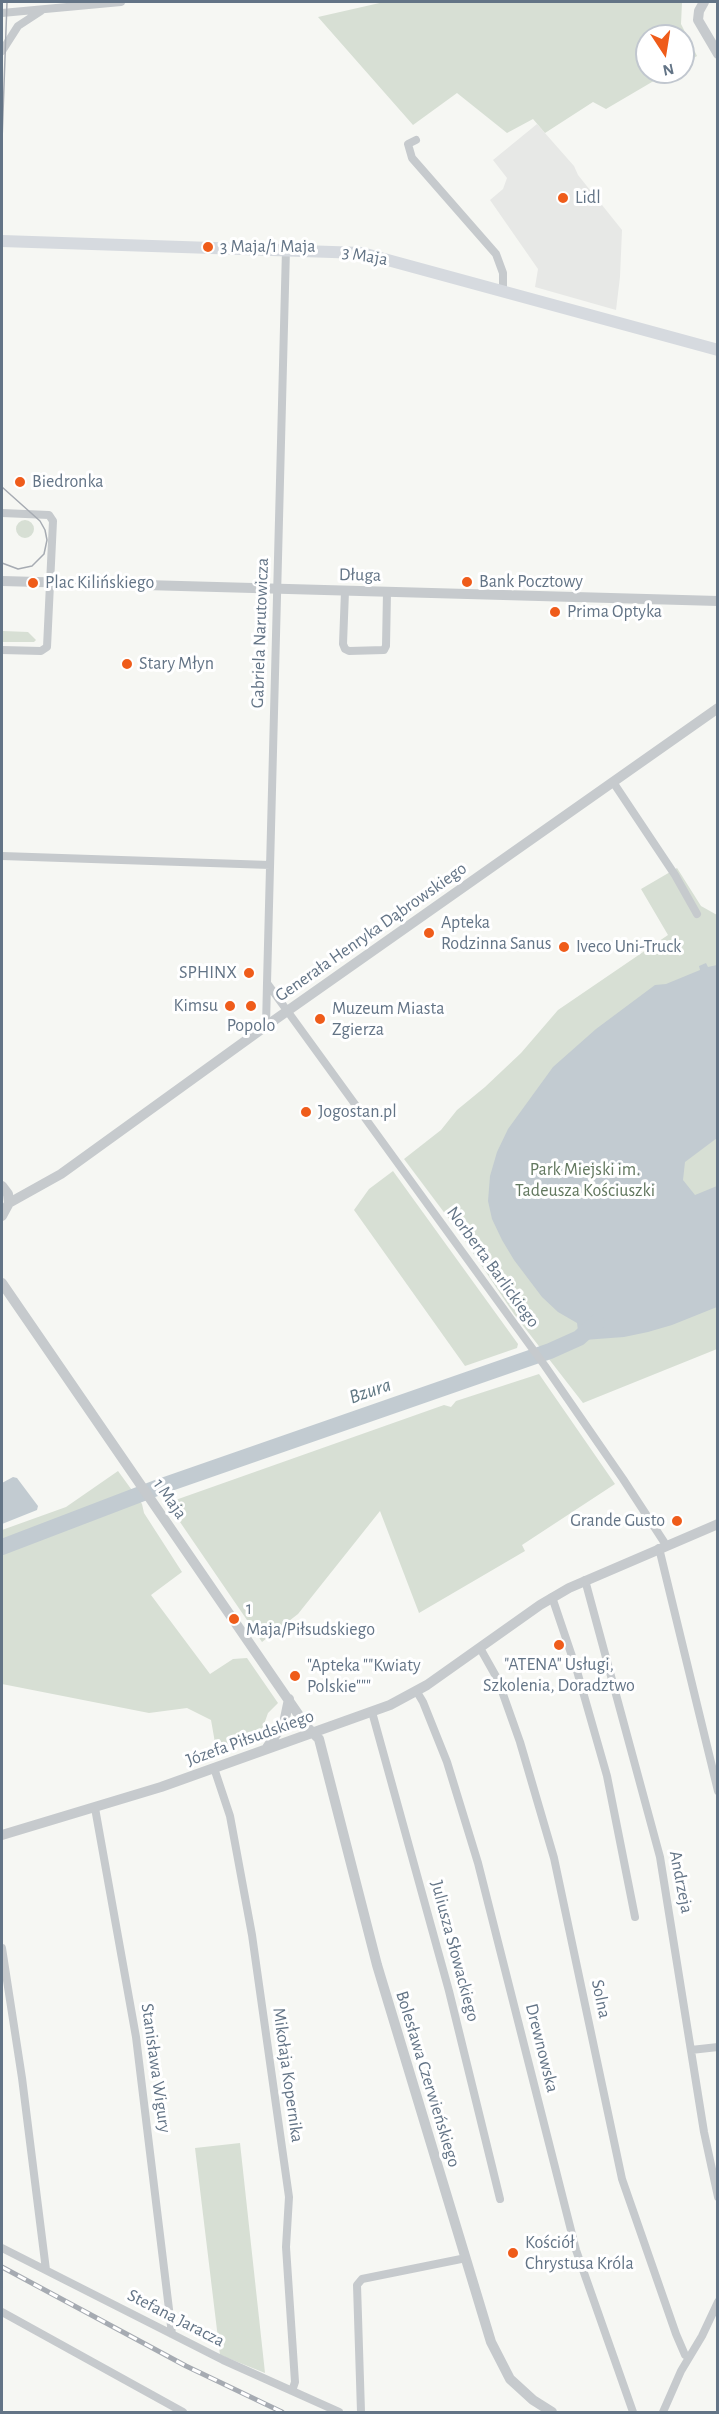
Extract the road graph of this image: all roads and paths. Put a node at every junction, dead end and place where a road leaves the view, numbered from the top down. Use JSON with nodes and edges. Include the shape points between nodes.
{"nodes":[{"id":1,"x":33,"y":2,"type":"edge"},
{"id":2,"x":121,"y":2,"type":"edge"},
{"id":3,"x":704,"y":2,"type":"edge"},
{"id":4,"x":45,"y":9,"type":"junction"},
{"id":5,"x":2,"y":13,"type":"edge"},
{"id":6,"x":2,"y":51,"type":"edge"},
{"id":7,"x":717,"y":54,"type":"edge"},
{"id":8,"x":416,"y":140,"type":"dead end"},
{"id":9,"x":2,"y":241,"type":"edge"},
{"id":10,"x":286,"y":249,"type":"junction"},
{"id":11,"x":503,"y":291,"type":"junction"},
{"id":12,"x":717,"y":350,"type":"edge"},
{"id":13,"x":2,"y":513,"type":"edge"},
{"id":14,"x":2,"y":581,"type":"edge"},
{"id":15,"x":50,"y":582,"type":"junction"},
{"id":16,"x":278,"y":588,"type":"junction"},
{"id":17,"x":345,"y":591,"type":"junction"},
{"id":18,"x":387,"y":592,"type":"junction"},
{"id":19,"x":717,"y":601,"type":"edge"},
{"id":20,"x":2,"y":650,"type":"edge"},
{"id":21,"x":717,"y":708,"type":"edge"},
{"id":22,"x":613,"y":782,"type":"junction"},
{"id":23,"x":2,"y":856,"type":"edge"},
{"id":24,"x":270,"y":865,"type":"junction"},
{"id":25,"x":697,"y":914,"type":"dead end"},
{"id":26,"x":267,"y":983,"type":"junction"},
{"id":27,"x":288,"y":1011,"type":"junction"},
{"id":28,"x":266,"y":1026,"type":"junction"},
{"id":29,"x":6,"y":1194,"type":"edge"},
{"id":30,"x":2,"y":1216,"type":"edge"},
{"id":31,"x":2,"y":1283,"type":"edge"},
{"id":32,"x":717,"y":1524,"type":"edge"},
{"id":33,"x":663,"y":1547,"type":"junction"},
{"id":34,"x":585,"y":1580,"type":"junction"},
{"id":35,"x":552,"y":1597,"type":"junction"},
{"id":36,"x":480,"y":1648,"type":"junction"},
{"id":37,"x":417,"y":1692,"type":"junction"},
{"id":38,"x":289,"y":1699,"type":"junction"},
{"id":39,"x":372,"y":1712,"type":"junction"},
{"id":40,"x":312,"y":1733,"type":"junction"},
{"id":41,"x":266,"y":1749,"type":"junction"},
{"id":42,"x":214,"y":1768,"type":"junction"},
{"id":43,"x":717,"y":1791,"type":"edge"},
{"id":44,"x":95,"y":1808,"type":"junction"},
{"id":45,"x":2,"y":1835,"type":"edge"},
{"id":46,"x":634,"y":1917,"type":"dead end"},
{"id":47,"x":2,"y":1948,"type":"edge"},
{"id":48,"x":717,"y":2047,"type":"edge"},
{"id":49,"x":691,"y":2050,"type":"junction"},
{"id":50,"x":717,"y":2197,"type":"edge"},
{"id":51,"x":500,"y":2199,"type":"dead end"},
{"id":52,"x":2,"y":2248,"type":"edge"},
{"id":53,"x":466,"y":2258,"type":"junction"},
{"id":54,"x":46,"y":2270,"type":"junction"},
{"id":55,"x":717,"y":2302,"type":"edge"},
{"id":56,"x":2,"y":2312,"type":"edge"},
{"id":57,"x":172,"y":2334,"type":"junction"},
{"id":58,"x":688,"y":2357,"type":"junction"},
{"id":59,"x":292,"y":2391,"type":"junction"},
{"id":60,"x":183,"y":2412,"type":"edge"},
{"id":61,"x":339,"y":2412,"type":"edge"},
{"id":62,"x":361,"y":2412,"type":"edge"},
{"id":63,"x":552,"y":2412,"type":"edge"},
{"id":64,"x":633,"y":2412,"type":"edge"},
{"id":65,"x":663,"y":2412,"type":"edge"}],
"edges":[{"from":1,"to":4,"type":"street"},
{"from":2,"to":4,"type":"street"},
{"from":3,"to":7,"type":"street","via":[[698,20]]},
{"from":4,"to":5,"type":"street"},
{"from":4,"to":6,"type":"street","via":[[18,26]]},
{"from":8,"to":11,"type":"street","via":[[408,144],[412,158],[496,254],[503,273]]},
{"from":9,"to":10,"type":"main road","name":"3 Maja"},
{"from":10,"to":11,"type":"main road","name":"3 Maja","via":[[362,253]]},
{"from":10,"to":16,"type":"street","name":"Gabriela Narutowicza"},
{"from":11,"to":12,"type":"main road","name":"3 Maja"},
{"from":13,"to":15,"type":"street","via":[[52,516]]},
{"from":14,"to":15,"type":"street","name":"Długa"},
{"from":15,"to":16,"type":"street","name":"Długa"},
{"from":15,"to":20,"type":"street","via":[[47,647],[41,651]]},
{"from":16,"to":17,"type":"street","name":"Długa"},
{"from":16,"to":24,"type":"street","name":"Gabriela Narutowicza"},
{"from":17,"to":18,"type":"street","name":"Długa"},
{"from":17,"to":18,"type":"street","via":[[343,644],[349,651],[384,650]]},
{"from":18,"to":19,"type":"street","name":"Długa"},
{"from":21,"to":22,"type":"street","name":"Generała Henryka Dąbrowskiego"},
{"from":22,"to":25,"type":"street"},
{"from":22,"to":27,"type":"street","name":"Generała Henryka Dąbrowskiego"},
{"from":23,"to":24,"type":"street"},
{"from":24,"to":26,"type":"street","name":"Gabriela Narutowicza"},
{"from":26,"to":27,"type":"street"},
{"from":26,"to":28,"type":"street","name":"Gabriela Narutowicza"},
{"from":27,"to":28,"type":"street","name":"Generała Henryka Dąbrowskiego"},
{"from":27,"to":33,"type":"street","name":"Norberta Barlickiego","via":[[542,1363],[623,1479]]},
{"from":28,"to":29,"type":"street","name":"Generała Henryka Dąbrowskiego","via":[[45,1184]]},
{"from":29,"to":30,"type":"street"},
{"from":31,"to":38,"type":"street","name":"1 Maja"},
{"from":32,"to":33,"type":"street","name":"Józefa Piłsudskiego"},
{"from":33,"to":34,"type":"street","name":"Józefa Piłsudskiego"},
{"from":33,"to":43,"type":"street","name":"Norberta Barlickiego"},
{"from":34,"to":35,"type":"street","name":"Józefa Piłsudskiego"},
{"from":34,"to":49,"type":"street","name":"Andrzeja","via":[[660,1857]]},
{"from":35,"to":36,"type":"street","name":"Józefa Piłsudskiego"},
{"from":35,"to":46,"type":"street","via":[[607,1776]]},
{"from":36,"to":37,"type":"street","name":"Józefa Piłsudskiego"},
{"from":36,"to":58,"type":"street","name":"Solna","via":[[498,1680],[554,1858],[622,2179],[676,2334]]},
{"from":37,"to":39,"type":"street","name":"Józefa Piłsudskiego"},
{"from":37,"to":64,"type":"street","name":"Drewnowska","via":[[447,1762],[478,1863],[576,2250]]},
{"from":38,"to":40,"type":"street","name":"1 Maja"},
{"from":38,"to":41,"type":"street","via":[[284,1723]]},
{"from":39,"to":40,"type":"street","name":"Józefa Piłsudskiego"},
{"from":39,"to":51,"type":"street","name":"Juliusza Słowackiego","via":[[449,1990]]},
{"from":40,"to":41,"type":"street","name":"Józefa Piłsudskiego"},
{"from":40,"to":53,"type":"street","name":"Bolesława Czerwieńskiego","via":[[323,1751],[379,1971]]},
{"from":41,"to":42,"type":"street","name":"Józefa Piłsudskiego"},
{"from":42,"to":44,"type":"street","name":"Józefa Piłsudskiego"},
{"from":42,"to":59,"type":"street","name":"Mikołaja Kopernika","via":[[230,1816],[252,1935],[289,2197],[286,2247],[295,2382]]},
{"from":44,"to":45,"type":"street","name":"Józefa Piłsudskiego"},
{"from":44,"to":57,"type":"street","name":"Stanisława Wigury","via":[[136,2037]]},
{"from":47,"to":54,"type":"street"},
{"from":48,"to":49,"type":"street"},
{"from":49,"to":50,"type":"street","name":"Andrzeja"},
{"from":52,"to":54,"type":"street","name":"Stefana Jaracza"},
{"from":53,"to":62,"type":"street","via":[[362,2279],[357,2285]]},
{"from":53,"to":63,"type":"street","name":"Bolesława Czerwieńskiego","via":[[502,2366],[524,2393]]},
{"from":54,"to":57,"type":"street","name":"Stefana Jaracza"},
{"from":55,"to":58,"type":"street"},
{"from":56,"to":60,"type":"street"},
{"from":57,"to":59,"type":"street","name":"Stefana Jaracza"},
{"from":58,"to":65,"type":"street"},
{"from":59,"to":61,"type":"street","name":"Stefana Jaracza"}]}
